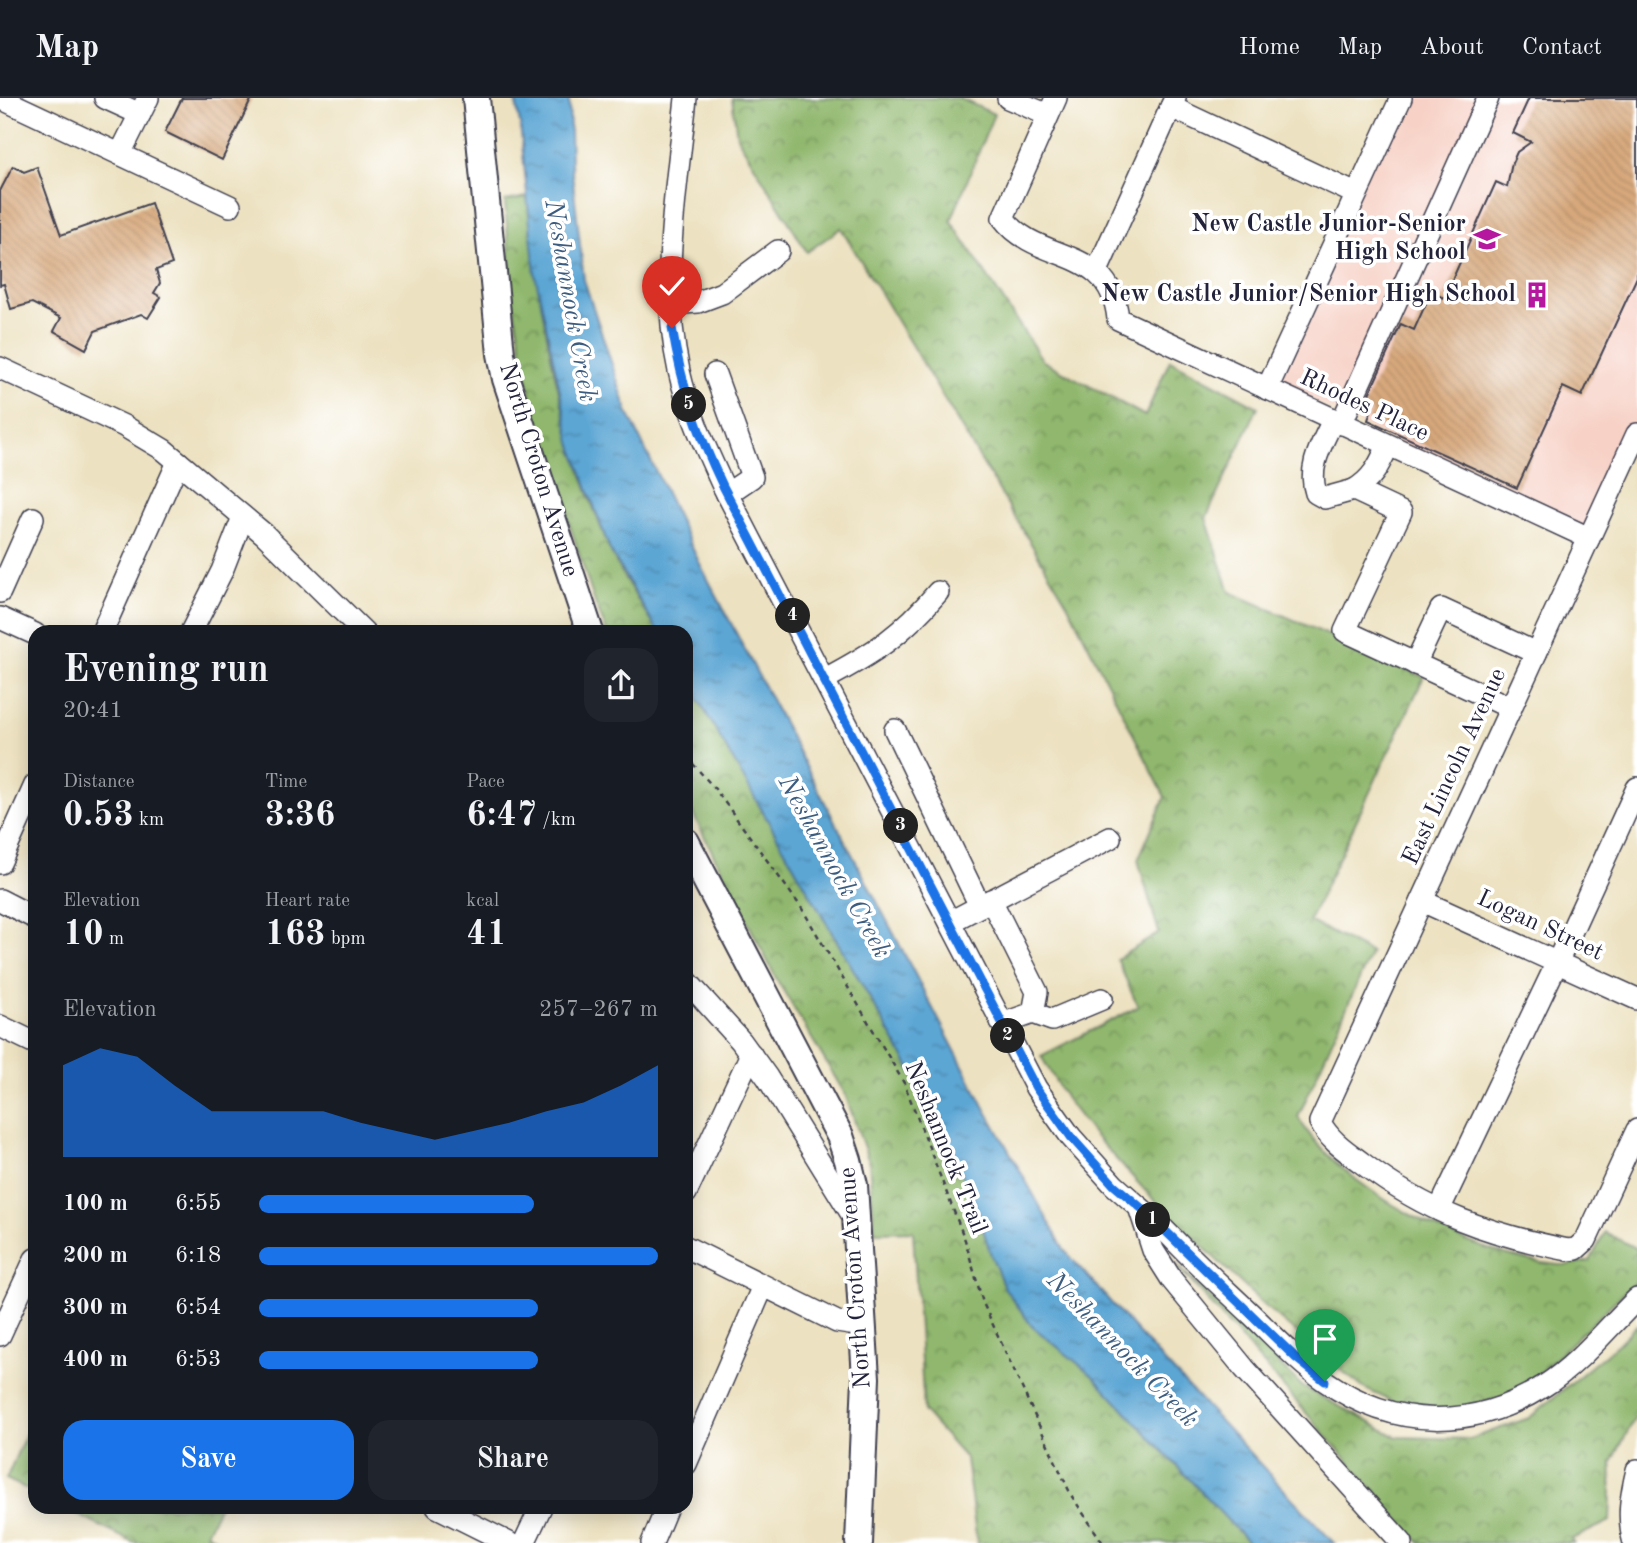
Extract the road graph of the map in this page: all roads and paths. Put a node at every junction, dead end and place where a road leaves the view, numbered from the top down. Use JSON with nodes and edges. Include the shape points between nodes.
{"nodes":[{"id":1,"x":3,"y":98,"type":"edge"},
{"id":2,"x":105,"y":98,"type":"edge"},
{"id":3,"x":476,"y":98,"type":"edge"},
{"id":4,"x":686,"y":98,"type":"edge"},
{"id":5,"x":1008,"y":98,"type":"edge"},
{"id":6,"x":1401,"y":98,"type":"edge"},
{"id":7,"x":1488,"y":98,"type":"edge"},
{"id":8,"x":1173,"y":103,"type":"edge"},
{"id":9,"x":144,"y":106,"type":"edge"},
{"id":10,"x":1052,"y":107,"type":"edge"},
{"id":11,"x":120,"y":154,"type":"junction"},
{"id":12,"x":1356,"y":194,"type":"junction"},
{"id":13,"x":230,"y":206,"type":"dead end"},
{"id":14,"x":778,"y":251,"type":"dead end"},
{"id":15,"x":1097,"y":271,"type":"junction"},
{"id":16,"x":670,"y":304,"type":"junction"},
{"id":17,"x":0,"y":368,"type":"edge"},
{"id":18,"x":715,"y":374,"type":"dead end"},
{"id":19,"x":1267,"y":389,"type":"junction"},
{"id":20,"x":1337,"y":422,"type":"junction"},
{"id":21,"x":1637,"y":434,"type":"edge"},
{"id":22,"x":1388,"y":446,"type":"junction"},
{"id":23,"x":178,"y":461,"type":"junction"},
{"id":24,"x":1354,"y":490,"type":"junction"},
{"id":25,"x":727,"y":494,"type":"junction"},
{"id":26,"x":243,"y":517,"type":"junction"},
{"id":27,"x":33,"y":518,"type":"dead end"},
{"id":28,"x":1589,"y":538,"type":"junction"},
{"id":29,"x":0,"y":592,"type":"edge"},
{"id":30,"x":938,"y":592,"type":"dead end"},
{"id":31,"x":0,"y":618,"type":"edge"},
{"id":32,"x":105,"y":625,"type":"edge"},
{"id":33,"x":195,"y":625,"type":"edge"},
{"id":34,"x":357,"y":625,"type":"edge"},
{"id":35,"x":588,"y":625,"type":"edge"},
{"id":36,"x":28,"y":631,"type":"edge"},
{"id":37,"x":1536,"y":653,"type":"junction"},
{"id":38,"x":1415,"y":664,"type":"junction"},
{"id":39,"x":825,"y":679,"type":"junction"},
{"id":40,"x":1511,"y":708,"type":"junction"},
{"id":41,"x":895,"y":730,"type":"dead end"},
{"id":42,"x":693,"y":764,"type":"edge"},
{"id":43,"x":1637,"y":788,"type":"edge"},
{"id":44,"x":28,"y":814,"type":"edge"},
{"id":45,"x":1110,"y":838,"type":"dead end"},
{"id":46,"x":693,"y":855,"type":"edge"},
{"id":47,"x":0,"y":863,"type":"edge"},
{"id":48,"x":0,"y":900,"type":"edge"},
{"id":49,"x":1422,"y":901,"type":"junction"},
{"id":50,"x":986,"y":903,"type":"junction"},
{"id":51,"x":28,"y":914,"type":"edge"},
{"id":52,"x":950,"y":922,"type":"junction"},
{"id":53,"x":1557,"y":963,"type":"junction"},
{"id":54,"x":693,"y":988,"type":"edge"},
{"id":55,"x":1102,"y":999,"type":"dead end"},
{"id":56,"x":1637,"y":999,"type":"edge"},
{"id":57,"x":1033,"y":1013,"type":"junction"},
{"id":58,"x":1002,"y":1024,"type":"junction"},
{"id":59,"x":0,"y":1026,"type":"edge"},
{"id":60,"x":28,"y":1040,"type":"edge"},
{"id":61,"x":751,"y":1054,"type":"junction"},
{"id":62,"x":1637,"y":1130,"type":"edge"},
{"id":63,"x":693,"y":1164,"type":"edge"},
{"id":64,"x":1139,"y":1207,"type":"junction"},
{"id":65,"x":1439,"y":1210,"type":"junction"},
{"id":66,"x":856,"y":1221,"type":"junction"},
{"id":67,"x":693,"y":1251,"type":"edge"},
{"id":68,"x":763,"y":1286,"type":"junction"},
{"id":69,"x":1637,"y":1299,"type":"edge"},
{"id":70,"x":27,"y":1300,"type":"edge"},
{"id":71,"x":863,"y":1322,"type":"junction"},
{"id":72,"x":0,"y":1335,"type":"edge"},
{"id":73,"x":693,"y":1448,"type":"edge"},
{"id":74,"x":1637,"y":1470,"type":"edge"},
{"id":75,"x":451,"y":1514,"type":"edge"},
{"id":76,"x":538,"y":1514,"type":"edge"},
{"id":77,"x":664,"y":1514,"type":"edge"},
{"id":78,"x":509,"y":1543,"type":"edge"},
{"id":79,"x":524,"y":1543,"type":"edge"},
{"id":80,"x":652,"y":1543,"type":"edge"},
{"id":81,"x":859,"y":1543,"type":"edge"},
{"id":82,"x":1103,"y":1543,"type":"edge"},
{"id":83,"x":1402,"y":1543,"type":"edge"},
{"id":84,"x":1634,"y":1543,"type":"edge"}],
"edges":[{"from":1,"to":11,"type":"street"},
{"from":2,"to":9,"type":"street"},
{"from":3,"to":35,"type":"main road","name":"North Croton Avenue","via":[[506,379]]},
{"from":4,"to":16,"type":"street"},
{"from":5,"to":10,"type":"street"},
{"from":6,"to":12,"type":"street"},
{"from":7,"to":20,"type":"street"},
{"from":8,"to":12,"type":"street"},
{"from":8,"to":15,"type":"street"},
{"from":9,"to":11,"type":"street"},
{"from":10,"to":15,"type":"street","via":[[1003,218],[1012,231]]},
{"from":11,"to":13,"type":"street"},
{"from":12,"to":19,"type":"street"},
{"from":14,"to":16,"type":"street","via":[[722,293],[698,302]]},
{"from":15,"to":19,"type":"street","name":"Rhodes Place","via":[[1112,291],[1118,319]]},
{"from":16,"to":25,"type":"street","via":[[687,401]]},
{"from":17,"to":23,"type":"street","via":[[124,426]]},
{"from":18,"to":25,"type":"street","via":[[752,477]]},
{"from":19,"to":20,"type":"street","name":"Rhodes Place"},
{"from":20,"to":22,"type":"street","name":"Rhodes Place"},
{"from":20,"to":24,"type":"street","via":[[1315,461],[1313,485],[1325,498]]},
{"from":21,"to":28,"type":"street","name":"East Lincoln Avenue"},
{"from":22,"to":24,"type":"street","via":[[1375,474]]},
{"from":22,"to":28,"type":"street","name":"Rhodes Place"},
{"from":23,"to":26,"type":"street"},
{"from":23,"to":32,"type":"street"},
{"from":24,"to":38,"type":"street","via":[[1401,512],[1345,631]]},
{"from":25,"to":39,"type":"street"},
{"from":26,"to":33,"type":"street"},
{"from":26,"to":34,"type":"street"},
{"from":27,"to":29,"type":"street"},
{"from":28,"to":37,"type":"street","name":"East Lincoln Avenue"},
{"from":30,"to":39,"type":"street","via":[[895,638]]},
{"from":31,"to":36,"type":"street"},
{"from":37,"to":38,"type":"street","via":[[1441,609]]},
{"from":37,"to":40,"type":"street","name":"East Lincoln Avenue"},
{"from":38,"to":40,"type":"street"},
{"from":39,"to":52,"type":"street"},
{"from":40,"to":49,"type":"street","name":"East Lincoln Avenue"},
{"from":41,"to":50,"type":"street"},
{"from":42,"to":82,"type":"path","name":"Neshannock Trail","via":[[801,907],[904,1083],[965,1240],[983,1303],[1070,1495]]},
{"from":43,"to":53,"type":"street"},
{"from":44,"to":47,"type":"street"},
{"from":45,"to":50,"type":"street"},
{"from":46,"to":66,"type":"main road","name":"North Croton Avenue","via":[[840,1136],[854,1185]]},
{"from":48,"to":51,"type":"street"},
{"from":49,"to":53,"type":"street","name":"Logan Street"},
{"from":49,"to":65,"type":"street","name":"East Lincoln Avenue","via":[[1320,1122],[1336,1144],[1372,1171]]},
{"from":50,"to":52,"type":"street"},
{"from":50,"to":57,"type":"street","via":[[1037,992]]},
{"from":52,"to":58,"type":"street"},
{"from":53,"to":56,"type":"street","name":"Logan Street"},
{"from":53,"to":65,"type":"street"},
{"from":54,"to":61,"type":"street"},
{"from":55,"to":57,"type":"street","via":[[1052,1020]]},
{"from":57,"to":58,"type":"street"},
{"from":58,"to":64,"type":"street","via":[[1056,1118]]},
{"from":59,"to":60,"type":"street"},
{"from":61,"to":63,"type":"street"},
{"from":61,"to":66,"type":"street"},
{"from":62,"to":65,"type":"street","via":[[1579,1248],[1520,1240]]},
{"from":64,"to":69,"type":"street","via":[[1325,1381],[1357,1401],[1411,1417],[1471,1416],[1520,1400],[1571,1365]]},
{"from":64,"to":83,"type":"street","via":[[1153,1250],[1172,1280],[1244,1368]]},
{"from":66,"to":71,"type":"main road","name":"North Croton Avenue"},
{"from":67,"to":68,"type":"street"},
{"from":68,"to":71,"type":"street","via":[[837,1322]]},
{"from":68,"to":73,"type":"street"},
{"from":70,"to":72,"type":"street"},
{"from":71,"to":81,"type":"main road","name":"North Croton Avenue","via":[[866,1418]]},
{"from":74,"to":84,"type":"street","via":[[1629,1518]]},
{"from":75,"to":78,"type":"street"},
{"from":76,"to":79,"type":"street"},
{"from":77,"to":80,"type":"street"}]}
